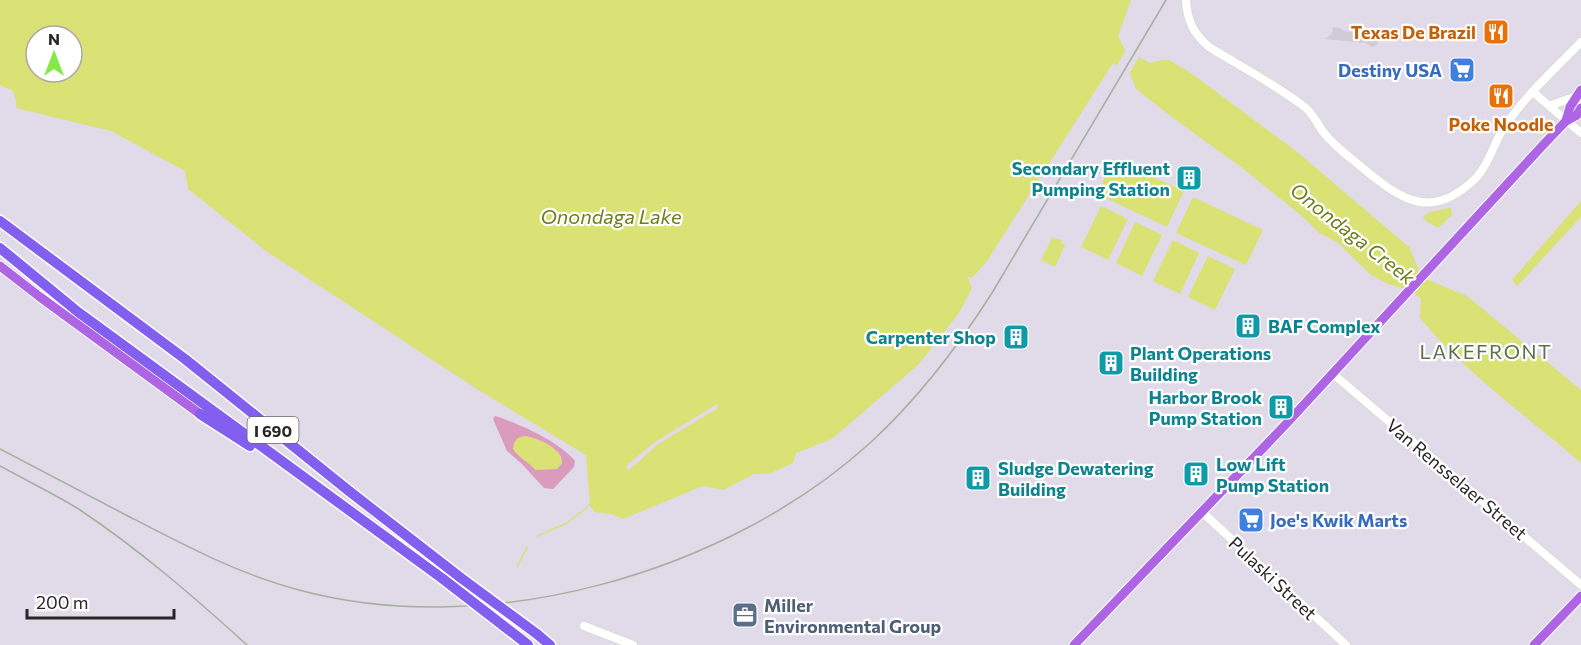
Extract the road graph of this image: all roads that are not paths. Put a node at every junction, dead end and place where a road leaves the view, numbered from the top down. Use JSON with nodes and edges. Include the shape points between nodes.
{"nodes":[{"id":1,"x":1186,"y":0,"type":"edge"},
{"id":2,"x":1581,"y":42,"type":"edge"},
{"id":3,"x":1533,"y":92,"type":"junction"},
{"id":4,"x":1579,"y":93,"type":"edge"},
{"id":5,"x":1549,"y":106,"type":"junction"},
{"id":6,"x":1581,"y":108,"type":"edge"},
{"id":7,"x":1566,"y":122,"type":"junction"},
{"id":8,"x":1581,"y":134,"type":"edge"},
{"id":9,"x":0,"y":221,"type":"edge"},
{"id":10,"x":0,"y":248,"type":"edge"},
{"id":11,"x":0,"y":266,"type":"edge"},
{"id":12,"x":1332,"y":373,"type":"junction"},
{"id":13,"x":200,"y":414,"type":"joint"},
{"id":14,"x":304,"y":478,"type":"junction"},
{"id":15,"x":1201,"y":511,"type":"junction"},
{"id":16,"x":1581,"y":585,"type":"edge"},
{"id":17,"x":1581,"y":596,"type":"edge"},
{"id":18,"x":584,"y":626,"type":"dead end"},
{"id":19,"x":528,"y":645,"type":"edge"},
{"id":20,"x":550,"y":645,"type":"edge"},
{"id":21,"x":633,"y":645,"type":"edge"},
{"id":22,"x":1074,"y":645,"type":"edge"},
{"id":23,"x":1346,"y":645,"type":"edge"},
{"id":24,"x":1534,"y":645,"type":"edge"}],
"edges":[{"from":1,"to":3,"type":"street","via":[[1189,21],[1209,47],[1304,105],[1336,147],[1387,188],[1413,201],[1437,201],[1472,181],[1487,164],[1505,125]]},
{"from":2,"to":3,"type":"street"},
{"from":3,"to":5,"type":"street"},
{"from":4,"to":5,"type":"street"},
{"from":4,"to":7,"type":"main road"},
{"from":5,"to":7,"type":"street"},
{"from":6,"to":7,"type":"main road"},
{"from":7,"to":8,"type":"street"},
{"from":7,"to":12,"type":"main road"},
{"from":9,"to":20,"type":"highway","number":"I 690","bridge":true,"via":[[185,359]]},
{"from":10,"to":14,"type":"highway","number":"I 690","via":[[78,312]]},
{"from":11,"to":13,"type":"main road"},
{"from":12,"to":15,"type":"main road"},
{"from":12,"to":16,"type":"street","name":"Van Rensselaer Street"},
{"from":13,"to":14,"type":"highway"},
{"from":14,"to":19,"type":"highway","number":"I 690","bridge":true},
{"from":15,"to":22,"type":"main road"},
{"from":15,"to":23,"type":"street","name":"Pulaski Street"},
{"from":17,"to":24,"type":"main road"},
{"from":18,"to":21,"type":"street"}]}
